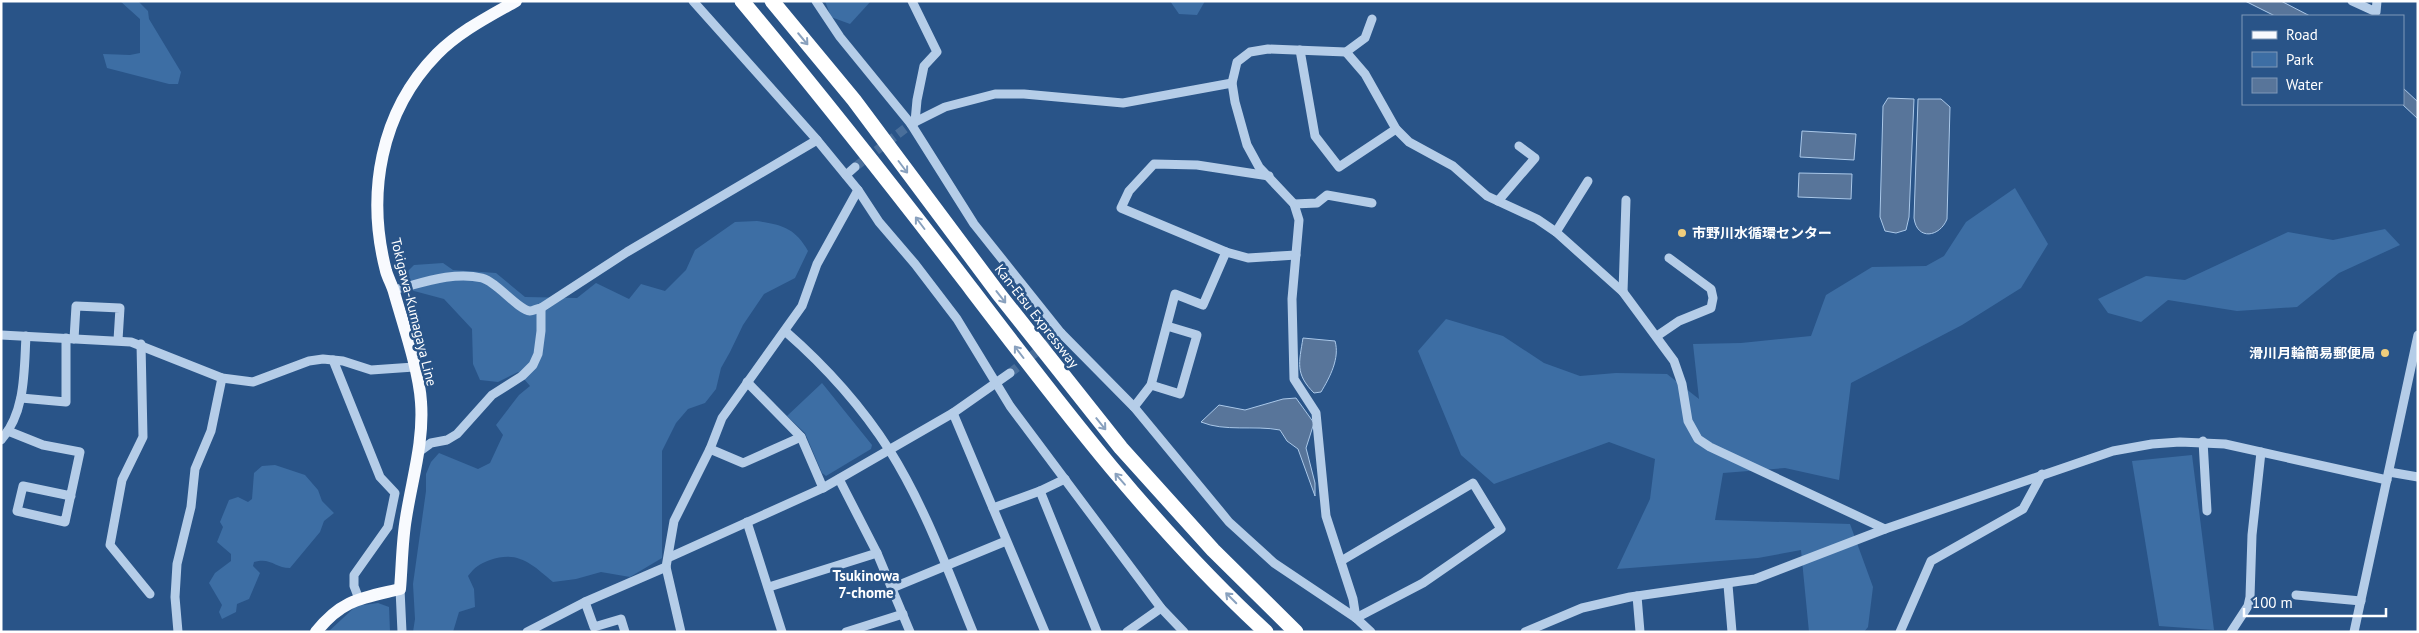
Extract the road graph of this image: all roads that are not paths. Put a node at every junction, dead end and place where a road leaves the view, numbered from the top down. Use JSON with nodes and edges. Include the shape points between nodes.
{"nodes":[{"id":1,"x":516,"y":1,"type":"edge"},
{"id":2,"x":693,"y":1,"type":"edge"},
{"id":3,"x":742,"y":1,"type":"edge"},
{"id":4,"x":772,"y":1,"type":"edge"},
{"id":5,"x":816,"y":1,"type":"edge"},
{"id":6,"x":912,"y":1,"type":"edge"},
{"id":7,"x":2352,"y":1,"type":"edge"},
{"id":8,"x":2377,"y":1,"type":"edge"},
{"id":9,"x":1372,"y":19,"type":"dead end"},
{"id":10,"x":1300,"y":50,"type":"junction"},
{"id":11,"x":1346,"y":52,"type":"junction"},
{"id":12,"x":1232,"y":83,"type":"junction"},
{"id":13,"x":913,"y":123,"type":"junction"},
{"id":14,"x":1396,"y":129,"type":"junction"},
{"id":15,"x":817,"y":140,"type":"junction"},
{"id":16,"x":1519,"y":146,"type":"dead end"},
{"id":17,"x":855,"y":166,"type":"tunnel mouth"},
{"id":18,"x":846,"y":175,"type":"junction"},
{"id":19,"x":1269,"y":176,"type":"junction"},
{"id":20,"x":1588,"y":181,"type":"dead end"},
{"id":21,"x":858,"y":190,"type":"junction"},
{"id":22,"x":1626,"y":200,"type":"dead end"},
{"id":23,"x":1498,"y":201,"type":"junction"},
{"id":24,"x":1372,"y":203,"type":"dead end"},
{"id":25,"x":1294,"y":204,"type":"junction"},
{"id":26,"x":1556,"y":232,"type":"junction"},
{"id":27,"x":1226,"y":252,"type":"junction"},
{"id":28,"x":1296,"y":255,"type":"junction"},
{"id":29,"x":1669,"y":258,"type":"dead end"},
{"id":30,"x":394,"y":290,"type":"junction"},
{"id":31,"x":1623,"y":292,"type":"junction"},
{"id":32,"x":542,"y":308,"type":"junction"},
{"id":33,"x":1167,"y":326,"type":"junction"},
{"id":34,"x":785,"y":331,"type":"junction"},
{"id":35,"x":1060,"y":333,"type":"junction"},
{"id":36,"x":1,"y":335,"type":"edge"},
{"id":37,"x":2418,"y":335,"type":"edge"},
{"id":38,"x":26,"y":336,"type":"junction"},
{"id":39,"x":1658,"y":336,"type":"junction"},
{"id":40,"x":70,"y":338,"type":"junction"},
{"id":41,"x":1053,"y":339,"type":"tunnel mouth"},
{"id":42,"x":118,"y":340,"type":"junction"},
{"id":43,"x":141,"y":344,"type":"junction"},
{"id":44,"x":333,"y":360,"type":"junction"},
{"id":45,"x":414,"y":367,"type":"junction"},
{"id":46,"x":1010,"y":373,"type":"tunnel mouth"},
{"id":47,"x":222,"y":378,"type":"junction"},
{"id":48,"x":747,"y":382,"type":"junction"},
{"id":49,"x":998,"y":384,"type":"junction"},
{"id":50,"x":1151,"y":385,"type":"junction"},
{"id":51,"x":21,"y":398,"type":"junction"},
{"id":52,"x":1134,"y":407,"type":"junction"},
{"id":53,"x":953,"y":413,"type":"junction"},
{"id":54,"x":8,"y":431,"type":"junction"},
{"id":55,"x":801,"y":437,"type":"junction"},
{"id":56,"x":1,"y":440,"type":"edge"},
{"id":57,"x":2203,"y":441,"type":"junction"},
{"id":58,"x":710,"y":449,"type":"junction"},
{"id":59,"x":420,"y":451,"type":"junction"},
{"id":60,"x":890,"y":451,"type":"junction"},
{"id":61,"x":2261,"y":452,"type":"junction"},
{"id":62,"x":2042,"y":474,"type":"junction"},
{"id":63,"x":2388,"y":476,"type":"junction"},
{"id":64,"x":2418,"y":477,"type":"edge"},
{"id":65,"x":839,"y":479,"type":"junction"},
{"id":66,"x":1065,"y":479,"type":"junction"},
{"id":67,"x":823,"y":488,"type":"junction"},
{"id":68,"x":1040,"y":491,"type":"junction"},
{"id":69,"x":71,"y":496,"type":"junction"},
{"id":70,"x":993,"y":508,"type":"junction"},
{"id":71,"x":2207,"y":512,"type":"dead end"},
{"id":72,"x":747,"y":522,"type":"junction"},
{"id":73,"x":1885,"y":528,"type":"junction"},
{"id":74,"x":1006,"y":541,"type":"junction"},
{"id":75,"x":877,"y":553,"type":"junction"},
{"id":76,"x":670,"y":557,"type":"junction"},
{"id":77,"x":1341,"y":561,"type":"junction"},
{"id":78,"x":946,"y":566,"type":"junction"},
{"id":79,"x":666,"y":568,"type":"junction"},
{"id":80,"x":1728,"y":585,"type":"junction"},
{"id":81,"x":769,"y":587,"type":"junction"},
{"id":82,"x":892,"y":588,"type":"junction"},
{"id":83,"x":400,"y":589,"type":"junction"},
{"id":84,"x":150,"y":594,"type":"dead end"},
{"id":85,"x":1637,"y":596,"type":"junction"},
{"id":86,"x":2296,"y":596,"type":"dead end"},
{"id":87,"x":359,"y":599,"type":"junction"},
{"id":88,"x":2361,"y":601,"type":"junction"},
{"id":89,"x":585,"y":602,"type":"junction"},
{"id":90,"x":1161,"y":608,"type":"junction"},
{"id":91,"x":903,"y":614,"type":"junction"},
{"id":92,"x":1356,"y":618,"type":"junction"},
{"id":93,"x":853,"y":631,"type":"edge"},
{"id":94,"x":178,"y":632,"type":"edge"},
{"id":95,"x":316,"y":632,"type":"edge"},
{"id":96,"x":402,"y":632,"type":"edge"},
{"id":97,"x":527,"y":632,"type":"edge"},
{"id":98,"x":625,"y":632,"type":"edge"},
{"id":99,"x":681,"y":632,"type":"edge"},
{"id":100,"x":782,"y":632,"type":"edge"},
{"id":101,"x":910,"y":632,"type":"edge"},
{"id":102,"x":973,"y":632,"type":"edge"},
{"id":103,"x":1045,"y":632,"type":"edge"},
{"id":104,"x":1097,"y":632,"type":"edge"},
{"id":105,"x":1127,"y":632,"type":"edge"},
{"id":106,"x":1184,"y":632,"type":"edge"},
{"id":107,"x":1266,"y":632,"type":"edge"},
{"id":108,"x":1296,"y":632,"type":"edge"},
{"id":109,"x":1370,"y":632,"type":"edge"},
{"id":110,"x":1526,"y":632,"type":"edge"},
{"id":111,"x":1640,"y":632,"type":"edge"},
{"id":112,"x":1732,"y":632,"type":"edge"},
{"id":113,"x":1900,"y":632,"type":"edge"},
{"id":114,"x":2231,"y":632,"type":"edge"},
{"id":115,"x":2354,"y":632,"type":"edge"}],
"edges":[{"from":1,"to":30,"type":"main road","name":"Tokigawa-Kumagaya Line","via":[[469,27],[437,54],[415,81],[396,116],[381,163],[376,194],[380,240]]},
{"from":2,"to":15,"type":"street"},
{"from":107,"to":3,"type":"highway","one_way":true,"via":[[1199,565],[1104,460],[1041,383],[898,193]]},
{"from":4,"to":108,"type":"highway","name":"Kan-Etsu Expressway","one_way":true,"via":[[854,100],[998,293],[1121,448],[1212,550]]},
{"from":5,"to":13,"type":"street","via":[[840,37]]},
{"from":6,"to":13,"type":"street","via":[[937,52],[924,66]]},
{"from":7,"to":8,"type":"street","via":[[2376,12]]},
{"from":9,"to":11,"type":"street","via":[[1364,38]]},
{"from":10,"to":11,"type":"street"},
{"from":10,"to":12,"type":"street","via":[[1250,52],[1237,62]]},
{"from":10,"to":14,"type":"street","via":[[1314,136],[1339,167]]},
{"from":11,"to":14,"type":"street","via":[[1365,74]]},
{"from":12,"to":13,"type":"street","via":[[1123,103],[995,94],[945,107]]},
{"from":12,"to":19,"type":"street","via":[[1247,146]]},
{"from":13,"to":35,"type":"street","via":[[974,224]]},
{"from":14,"to":23,"type":"street","via":[[1409,142],[1453,166]]},
{"from":15,"to":18,"type":"street"},
{"from":15,"to":32,"type":"street","via":[[627,252]]},
{"from":16,"to":23,"type":"street","via":[[1535,158]]},
{"from":17,"to":18,"type":"street"},
{"from":18,"to":21,"type":"street"},
{"from":19,"to":25,"type":"street"},
{"from":19,"to":27,"type":"street","via":[[1198,165],[1154,164],[1129,191],[1121,208]]},
{"from":20,"to":26,"type":"street"},
{"from":21,"to":34,"type":"street","via":[[817,264],[802,306]]},
{"from":21,"to":49,"type":"street","via":[[879,222],[916,264],[957,319]]},
{"from":22,"to":31,"type":"street"},
{"from":23,"to":26,"type":"street","via":[[1537,219]]},
{"from":24,"to":25,"type":"street","via":[[1327,195],[1317,203]]},
{"from":25,"to":28,"type":"street","via":[[1299,220]]},
{"from":26,"to":31,"type":"street"},
{"from":27,"to":28,"type":"street","via":[[1248,258]]},
{"from":27,"to":33,"type":"street","via":[[1202,304],[1175,294]]},
{"from":28,"to":77,"type":"street","via":[[1292,299],[1294,379],[1316,413],[1326,516]]},
{"from":29,"to":39,"type":"street","via":[[1711,289],[1714,298],[1711,308],[1679,321]]},
{"from":30,"to":32,"type":"street","via":[[454,276],[475,277],[492,283],[530,311]]},
{"from":30,"to":45,"type":"main road","name":"Tokigawa-Kumagaya Line"},
{"from":31,"to":39,"type":"street"},
{"from":32,"to":59,"type":"street","via":[[542,331],[533,365],[522,376],[492,394],[457,434]]},
{"from":33,"to":50,"type":"street"},
{"from":33,"to":50,"type":"street","via":[[1197,335],[1180,394]]},
{"from":34,"to":48,"type":"street"},
{"from":34,"to":60,"type":"street","via":[[834,380]]},
{"from":35,"to":41,"type":"street"},
{"from":35,"to":52,"type":"street"},
{"from":36,"to":38,"type":"street"},
{"from":37,"to":63,"type":"street"},
{"from":38,"to":40,"type":"street"},
{"from":38,"to":51,"type":"street"},
{"from":39,"to":73,"type":"street","via":[[1674,361],[1682,384],[1688,421],[1698,439]]},
{"from":40,"to":42,"type":"street"},
{"from":40,"to":42,"type":"street","via":[[76,306],[111,307],[120,308]]},
{"from":40,"to":51,"type":"street","via":[[66,402]]},
{"from":42,"to":43,"type":"street"},
{"from":43,"to":47,"type":"street"},
{"from":43,"to":84,"type":"street","via":[[143,437],[122,480],[110,545]]},
{"from":44,"to":45,"type":"street","via":[[371,370]]},
{"from":44,"to":47,"type":"street","via":[[309,361],[253,382]]},
{"from":44,"to":87,"type":"street","via":[[380,477],[395,493],[388,528],[354,575]]},
{"from":45,"to":59,"type":"main road","name":"Tokigawa-Kumagaya Line","via":[[421,402]]},
{"from":46,"to":49,"type":"street"},
{"from":47,"to":94,"type":"street","via":[[211,431],[195,469],[191,507],[177,564]]},
{"from":48,"to":55,"type":"street"},
{"from":48,"to":58,"type":"street","via":[[722,418]]},
{"from":49,"to":53,"type":"street"},
{"from":49,"to":66,"type":"street","via":[[1010,406]]},
{"from":50,"to":52,"type":"street"},
{"from":51,"to":54,"type":"street"},
{"from":52,"to":92,"type":"street","via":[[1229,522],[1274,563]]},
{"from":53,"to":60,"type":"street"},
{"from":53,"to":70,"type":"street"},
{"from":54,"to":56,"type":"street"},
{"from":54,"to":69,"type":"street","via":[[43,445],[80,452]]},
{"from":55,"to":58,"type":"street","via":[[743,463]]},
{"from":55,"to":67,"type":"street"},
{"from":57,"to":61,"type":"street"},
{"from":57,"to":62,"type":"street","via":[[2152,444],[2113,451]]},
{"from":57,"to":71,"type":"street"},
{"from":58,"to":76,"type":"street","via":[[674,521]]},
{"from":59,"to":83,"type":"main road","name":"Tokigawa-Kumagaya Line","via":[[405,520]]},
{"from":60,"to":65,"type":"street"},
{"from":60,"to":78,"type":"street","via":[[916,498]]},
{"from":61,"to":63,"type":"street"},
{"from":61,"to":114,"type":"street","via":[[2252,535],[2250,597],[2248,606]]},
{"from":62,"to":73,"type":"street"},
{"from":62,"to":113,"type":"street","via":[[2023,509],[1931,561]]},
{"from":63,"to":64,"type":"street"},
{"from":63,"to":88,"type":"street"},
{"from":65,"to":67,"type":"street"},
{"from":65,"to":75,"type":"street"},
{"from":66,"to":68,"type":"street"},
{"from":66,"to":90,"type":"street"},
{"from":67,"to":72,"type":"street"},
{"from":68,"to":70,"type":"street"},
{"from":68,"to":104,"type":"street"},
{"from":69,"to":69,"type":"street","via":[[23,486],[18,511],[65,522]]},
{"from":70,"to":74,"type":"street"},
{"from":72,"to":76,"type":"street"},
{"from":72,"to":81,"type":"street"},
{"from":73,"to":80,"type":"street","via":[[1755,580]]},
{"from":74,"to":78,"type":"street"},
{"from":74,"to":103,"type":"street"},
{"from":75,"to":81,"type":"street"},
{"from":75,"to":82,"type":"street"},
{"from":76,"to":79,"type":"street"},
{"from":77,"to":92,"type":"street"},
{"from":77,"to":92,"type":"street","via":[[1473,483],[1501,528],[1423,582]]},
{"from":78,"to":82,"type":"street"},
{"from":78,"to":102,"type":"street"},
{"from":79,"to":89,"type":"street"},
{"from":79,"to":99,"type":"street"},
{"from":80,"to":85,"type":"street"},
{"from":80,"to":112,"type":"street"},
{"from":81,"to":100,"type":"street"},
{"from":82,"to":91,"type":"street"},
{"from":83,"to":87,"type":"main road"},
{"from":83,"to":96,"type":"street"},
{"from":85,"to":110,"type":"street","via":[[1582,608]]},
{"from":85,"to":111,"type":"street"},
{"from":86,"to":88,"type":"street"},
{"from":87,"to":95,"type":"main road","via":[[339,608]]},
{"from":88,"to":115,"type":"street"},
{"from":89,"to":97,"type":"street"},
{"from":89,"to":98,"type":"street","via":[[594,627],[621,619]]},
{"from":90,"to":105,"type":"street"},
{"from":90,"to":106,"type":"street"},
{"from":91,"to":93,"type":"street"},
{"from":91,"to":101,"type":"street"},
{"from":92,"to":109,"type":"street"}]}
